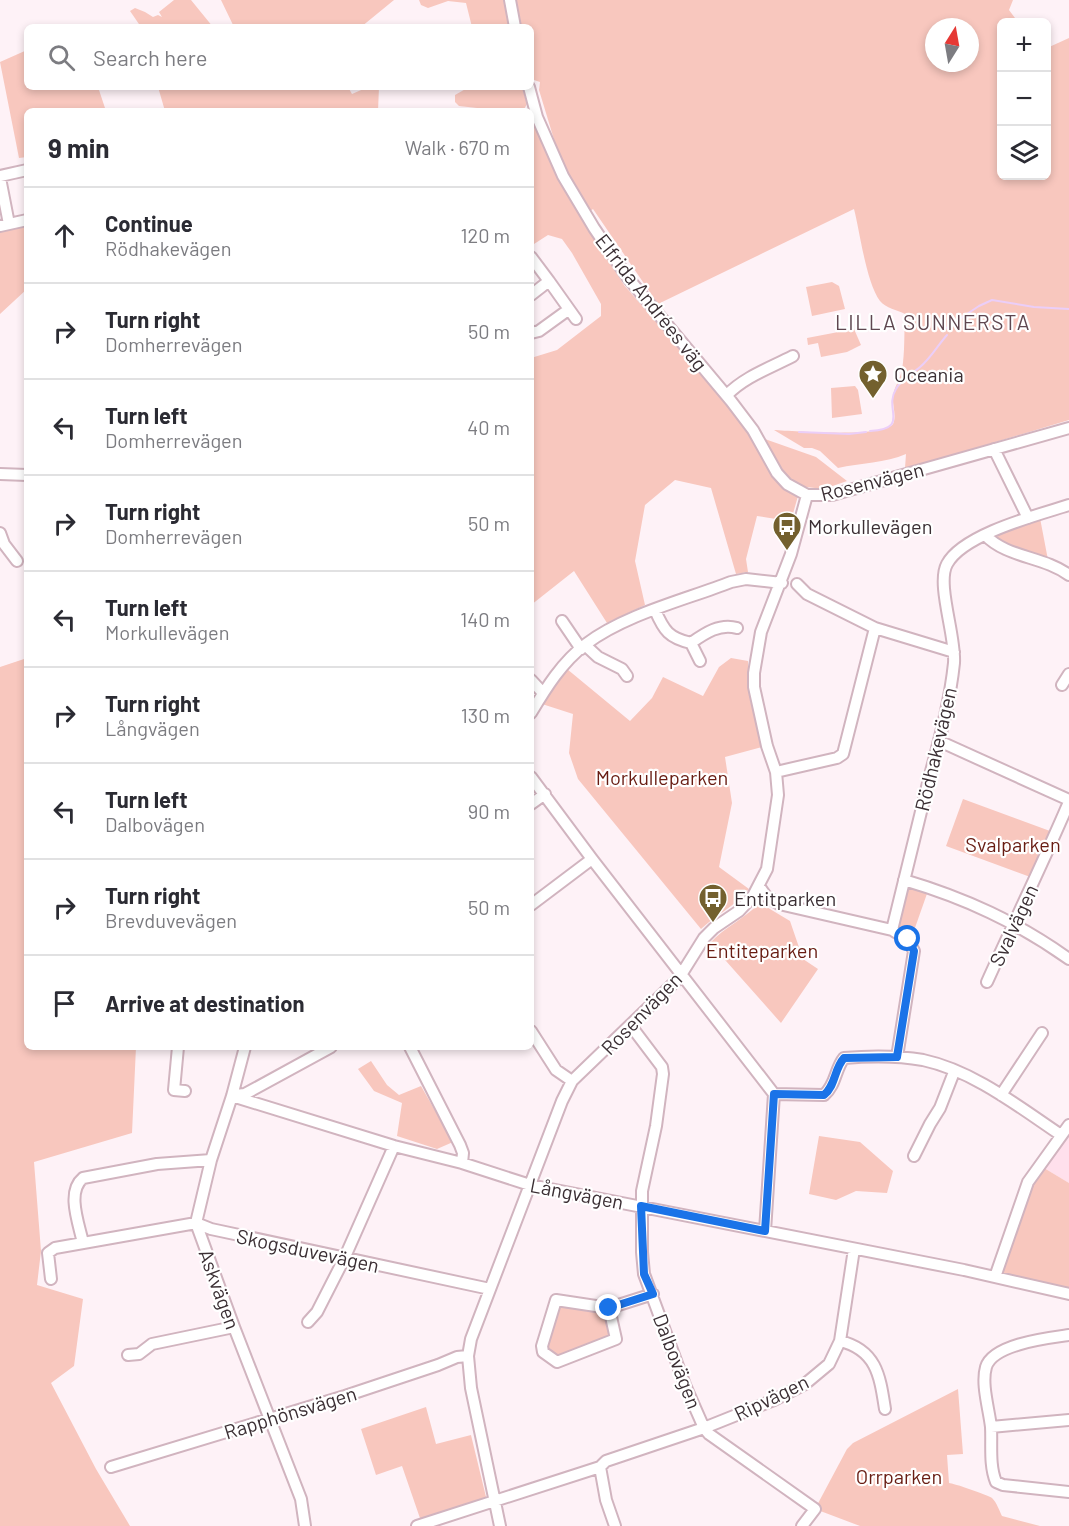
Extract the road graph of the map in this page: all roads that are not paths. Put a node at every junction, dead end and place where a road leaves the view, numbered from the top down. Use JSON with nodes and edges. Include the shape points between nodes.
{"nodes":[{"id":1,"x":510,"y":0,"type":"edge"},
{"id":2,"x":514,"y":24,"type":"edge"},
{"id":3,"x":529,"y":90,"type":"edge"},
{"id":4,"x":532,"y":108,"type":"edge"},
{"id":5,"x":534,"y":118,"type":"edge"},
{"id":6,"x":24,"y":171,"type":"edge"},
{"id":7,"x":0,"y":177,"type":"edge"},
{"id":8,"x":24,"y":221,"type":"edge"},
{"id":9,"x":4,"y":225,"type":"edge"},
{"id":10,"x":534,"y":260,"type":"edge"},
{"id":11,"x":549,"y":281,"type":"junction"},
{"id":12,"x":534,"y":293,"type":"edge"},
{"id":13,"x":568,"y":310,"type":"junction"},
{"id":14,"x":576,"y":319,"type":"dead end"},
{"id":15,"x":534,"y":332,"type":"edge"},
{"id":16,"x":793,"y":356,"type":"dead end"},
{"id":17,"x":727,"y":395,"type":"junction"},
{"id":18,"x":1069,"y":428,"type":"edge"},
{"id":19,"x":994,"y":449,"type":"junction"},
{"id":20,"x":0,"y":474,"type":"edge"},
{"id":21,"x":24,"y":476,"type":"edge"},
{"id":22,"x":807,"y":495,"type":"junction"},
{"id":23,"x":1069,"y":505,"type":"edge"},
{"id":24,"x":1028,"y":518,"type":"junction"},
{"id":25,"x":0,"y":534,"type":"edge"},
{"id":26,"x":985,"y":535,"type":"junction"},
{"id":27,"x":16,"y":561,"type":"dead end"},
{"id":28,"x":1069,"y":575,"type":"edge"},
{"id":29,"x":782,"y":583,"type":"junction"},
{"id":30,"x":797,"y":584,"type":"dead end"},
{"id":31,"x":655,"y":610,"type":"junction"},
{"id":32,"x":562,"y":621,"type":"dead end"},
{"id":33,"x":737,"y":628,"type":"dead end"},
{"id":34,"x":875,"y":628,"type":"junction"},
{"id":35,"x":691,"y":643,"type":"junction"},
{"id":36,"x":583,"y":647,"type":"junction"},
{"id":37,"x":954,"y":652,"type":"junction"},
{"id":38,"x":700,"y":661,"type":"dead end"},
{"id":39,"x":1069,"y":674,"type":"edge"},
{"id":40,"x":627,"y":676,"type":"dead end"},
{"id":41,"x":534,"y":683,"type":"edge"},
{"id":42,"x":1062,"y":686,"type":"dead end"},
{"id":43,"x":543,"y":693,"type":"junction"},
{"id":44,"x":534,"y":708,"type":"edge"},
{"id":45,"x":939,"y":741,"type":"junction"},
{"id":46,"x":776,"y":772,"type":"junction"},
{"id":47,"x":534,"y":781,"type":"edge"},
{"id":48,"x":545,"y":794,"type":"junction"},
{"id":49,"x":1069,"y":801,"type":"edge"},
{"id":50,"x":534,"y":802,"type":"edge"},
{"id":51,"x":591,"y":859,"type":"junction"},
{"id":52,"x":904,"y":880,"type":"junction"},
{"id":53,"x":759,"y":886,"type":"junction"},
{"id":54,"x":534,"y":902,"type":"edge"},
{"id":55,"x":1013,"y":923,"type":"junction"},
{"id":56,"x":892,"y":930,"type":"junction"},
{"id":57,"x":1069,"y":959,"type":"edge"},
{"id":58,"x":681,"y":974,"type":"junction"},
{"id":59,"x":987,"y":982,"type":"dead end"},
{"id":60,"x":631,"y":1026,"type":"junction"},
{"id":61,"x":1042,"y":1033,"type":"dead end"},
{"id":62,"x":534,"y":1036,"type":"edge"},
{"id":63,"x":177,"y":1050,"type":"edge"},
{"id":64,"x":244,"y":1050,"type":"edge"},
{"id":65,"x":326,"y":1050,"type":"edge"},
{"id":66,"x":412,"y":1050,"type":"edge"},
{"id":67,"x":897,"y":1057,"type":"junction"},
{"id":68,"x":954,"y":1072,"type":"junction"},
{"id":69,"x":572,"y":1082,"type":"junction"},
{"id":70,"x":184,"y":1091,"type":"dead end"},
{"id":71,"x":774,"y":1094,"type":"junction"},
{"id":72,"x":1001,"y":1095,"type":"junction"},
{"id":73,"x":232,"y":1096,"type":"junction"},
{"id":74,"x":1069,"y":1125,"type":"edge"},
{"id":75,"x":1061,"y":1136,"type":"junction"},
{"id":76,"x":394,"y":1146,"type":"junction"},
{"id":77,"x":914,"y":1156,"type":"dead end"},
{"id":78,"x":211,"y":1160,"type":"junction"},
{"id":79,"x":462,"y":1163,"type":"junction"},
{"id":80,"x":530,"y":1185,"type":"junction"},
{"id":81,"x":641,"y":1206,"type":"junction"},
{"id":82,"x":196,"y":1223,"type":"junction"},
{"id":83,"x":765,"y":1231,"type":"junction"},
{"id":84,"x":83,"y":1243,"type":"junction"},
{"id":85,"x":854,"y":1249,"type":"junction"},
{"id":86,"x":344,"y":1259,"type":"junction"},
{"id":87,"x":995,"y":1278,"type":"junction"},
{"id":88,"x":51,"y":1279,"type":"dead end"},
{"id":89,"x":490,"y":1289,"type":"junction"},
{"id":90,"x":653,"y":1294,"type":"junction"},
{"id":91,"x":1069,"y":1294,"type":"edge"},
{"id":92,"x":609,"y":1308,"type":"junction"},
{"id":93,"x":308,"y":1322,"type":"dead end"},
{"id":94,"x":234,"y":1327,"type":"junction"},
{"id":95,"x":1069,"y":1335,"type":"edge"},
{"id":96,"x":840,"y":1341,"type":"junction"},
{"id":97,"x":128,"y":1355,"type":"dead end"},
{"id":98,"x":468,"y":1356,"type":"junction"},
{"id":99,"x":885,"y":1409,"type":"dead end"},
{"id":100,"x":271,"y":1419,"type":"junction"},
{"id":101,"x":1069,"y":1420,"type":"edge"},
{"id":102,"x":991,"y":1427,"type":"junction"},
{"id":103,"x":704,"y":1428,"type":"junction"},
{"id":104,"x":111,"y":1467,"type":"dead end"},
{"id":105,"x":600,"y":1467,"type":"junction"},
{"id":106,"x":1069,"y":1492,"type":"edge"},
{"id":107,"x":494,"y":1501,"type":"junction"},
{"id":108,"x":305,"y":1526,"type":"edge"},
{"id":109,"x":417,"y":1526,"type":"edge"},
{"id":110,"x":500,"y":1526,"type":"edge"},
{"id":111,"x":615,"y":1526,"type":"edge"},
{"id":112,"x":802,"y":1526,"type":"edge"}],
"edges":[{"from":1,"to":2,"type":"street"},
{"from":3,"to":4,"type":"street","name":"Elfrida Andrées väg"},
{"from":5,"to":17,"type":"street","name":"Elfrida Andrées väg","via":[[563,176],[622,270]]},
{"from":6,"to":7,"type":"street"},
{"from":7,"to":9,"type":"street"},
{"from":8,"to":9,"type":"street"},
{"from":10,"to":11,"type":"street"},
{"from":11,"to":12,"type":"street"},
{"from":11,"to":13,"type":"street"},
{"from":13,"to":14,"type":"street"},
{"from":13,"to":15,"type":"street"},
{"from":16,"to":17,"type":"street","via":[[748,378]]},
{"from":17,"to":22,"type":"street","name":"Elfrida Andrées väg","via":[[753,430],[777,473],[795,490]]},
{"from":18,"to":19,"type":"street","name":"Rosenvägen"},
{"from":19,"to":22,"type":"street","name":"Rosenvägen","via":[[832,495]]},
{"from":19,"to":24,"type":"street"},
{"from":20,"to":21,"type":"street"},
{"from":22,"to":29,"type":"street","name":"Rosenvägen"},
{"from":23,"to":24,"type":"street","name":"Rödhakevägen"},
{"from":24,"to":26,"type":"street","name":"Rödhakevägen"},
{"from":25,"to":27,"type":"street"},
{"from":26,"to":28,"type":"street","via":[[1003,549]]},
{"from":26,"to":37,"type":"street","name":"Rödhakevägen","via":[[962,548],[946,565],[944,588]]},
{"from":29,"to":31,"type":"street","via":[[747,579],[731,582]]},
{"from":29,"to":46,"type":"street","name":"Rosenvägen","via":[[761,632],[754,673]]},
{"from":30,"to":34,"type":"street","via":[[807,594]]},
{"from":31,"to":35,"type":"street","via":[[670,636]]},
{"from":31,"to":36,"type":"street","via":[[612,628]]},
{"from":32,"to":36,"type":"street"},
{"from":33,"to":35,"type":"street","via":[[728,626],[706,632]]},
{"from":34,"to":37,"type":"street"},
{"from":34,"to":46,"type":"street","via":[[843,754]]},
{"from":35,"to":38,"type":"street"},
{"from":36,"to":40,"type":"street","via":[[622,669]]},
{"from":36,"to":43,"type":"street"},
{"from":37,"to":45,"type":"street","name":"Rödhakevägen"},
{"from":39,"to":42,"type":"street"},
{"from":41,"to":43,"type":"street"},
{"from":43,"to":44,"type":"street"},
{"from":45,"to":49,"type":"street"},
{"from":45,"to":52,"type":"street","name":"Rödhakevägen"},
{"from":46,"to":53,"type":"street","name":"Rosenvägen","via":[[778,804],[769,860]]},
{"from":47,"to":48,"type":"street"},
{"from":48,"to":50,"type":"street"},
{"from":48,"to":51,"type":"street"},
{"from":49,"to":55,"type":"street","name":"Svalvägen"},
{"from":51,"to":54,"type":"street"},
{"from":51,"to":58,"type":"street"},
{"from":52,"to":55,"type":"street","via":[[956,897]]},
{"from":52,"to":56,"type":"street","name":"Rödhakevägen"},
{"from":53,"to":56,"type":"street","via":[[779,904]]},
{"from":53,"to":58,"type":"street","name":"Rosenvägen","via":[[739,911],[704,938]]},
{"from":55,"to":57,"type":"street"},
{"from":55,"to":59,"type":"street","name":"Svalvägen"},
{"from":56,"to":67,"type":"street","via":[[908,939],[914,951]]},
{"from":58,"to":60,"type":"street","name":"Rosenvägen"},
{"from":58,"to":71,"type":"street"},
{"from":60,"to":69,"type":"street","name":"Rosenvägen"},
{"from":60,"to":81,"type":"street","name":"Dalbovägen","via":[[662,1067],[663,1074]]},
{"from":61,"to":72,"type":"street"},
{"from":62,"to":69,"type":"street","via":[[556,1070]]},
{"from":63,"to":70,"type":"street","via":[[174,1090]]},
{"from":64,"to":73,"type":"street","name":"Askvägen"},
{"from":65,"to":73,"type":"street","via":[[245,1094]]},
{"from":66,"to":79,"type":"street","via":[[460,1145]]},
{"from":67,"to":68,"type":"street","via":[[925,1061]]},
{"from":67,"to":71,"type":"street","via":[[844,1058],[833,1085],[824,1095]]},
{"from":68,"to":72,"type":"street"},
{"from":68,"to":77,"type":"street"},
{"from":69,"to":80,"type":"street","name":"Rosenvägen"},
{"from":71,"to":83,"type":"street"},
{"from":72,"to":75,"type":"street"},
{"from":73,"to":76,"type":"street","name":"Långvägen"},
{"from":73,"to":78,"type":"street","name":"Askvägen"},
{"from":74,"to":75,"type":"street"},
{"from":75,"to":87,"type":"street","via":[[1028,1182]]},
{"from":76,"to":79,"type":"street","name":"Långvägen"},
{"from":76,"to":86,"type":"street"},
{"from":78,"to":82,"type":"street","name":"Askvägen"},
{"from":78,"to":84,"type":"street","via":[[157,1164],[83,1178],[74,1192]]},
{"from":79,"to":80,"type":"street","name":"Långvägen"},
{"from":80,"to":81,"type":"street","name":"Långvägen"},
{"from":80,"to":89,"type":"street","name":"Rosenvägen"},
{"from":81,"to":83,"type":"street","name":"Långvägen"},
{"from":81,"to":90,"type":"street","name":"Dalbovägen","via":[[644,1274]]},
{"from":82,"to":84,"type":"street","name":"Skogsduvevägen"},
{"from":82,"to":86,"type":"street","name":"Skogsduvevägen"},
{"from":82,"to":94,"type":"street","name":"Askvägen"},
{"from":83,"to":85,"type":"street","name":"Långvägen"},
{"from":84,"to":88,"type":"street","name":"Skogsduvevägen","via":[[50,1251]]},
{"from":85,"to":87,"type":"street","name":"Långvägen"},
{"from":85,"to":96,"type":"street","name":"Ripvägen"},
{"from":86,"to":89,"type":"street","name":"Skogsduvevägen"},
{"from":86,"to":93,"type":"street"},
{"from":87,"to":91,"type":"street","name":"Långvägen"},
{"from":89,"to":98,"type":"street","name":"Rosenvägen"},
{"from":90,"to":92,"type":"street"},
{"from":90,"to":103,"type":"street","name":"Dalbovägen"},
{"from":92,"to":92,"type":"street","via":[[616,1340],[557,1362],[543,1352],[556,1300]]},
{"from":94,"to":97,"type":"street","via":[[152,1344],[140,1354]]},
{"from":94,"to":100,"type":"street","name":"Askvägen"},
{"from":95,"to":102,"type":"street","via":[[1035,1340],[991,1357],[985,1375]]},
{"from":96,"to":99,"type":"street","via":[[863,1351],[876,1367]]},
{"from":96,"to":103,"type":"street","name":"Ripvägen","via":[[829,1364],[805,1384]]},
{"from":98,"to":100,"type":"street","name":"Rapphönsvägen"},
{"from":98,"to":107,"type":"street","name":"Rosenvägen"},
{"from":100,"to":104,"type":"street","name":"Rapphönsvägen"},
{"from":100,"to":108,"type":"street","name":"Askvägen","via":[[301,1499]]},
{"from":101,"to":102,"type":"street"},
{"from":102,"to":106,"type":"street","via":[[996,1482]]},
{"from":103,"to":105,"type":"street","name":"Ripvägen","via":[[604,1462]]},
{"from":103,"to":112,"type":"street","name":"Dalbovägen","via":[[815,1509]]},
{"from":105,"to":107,"type":"street","name":"Ripvägen"},
{"from":105,"to":111,"type":"street"},
{"from":107,"to":109,"type":"street","name":"Ripvägen"},
{"from":107,"to":110,"type":"street","name":"Rosenvägen"}]}
